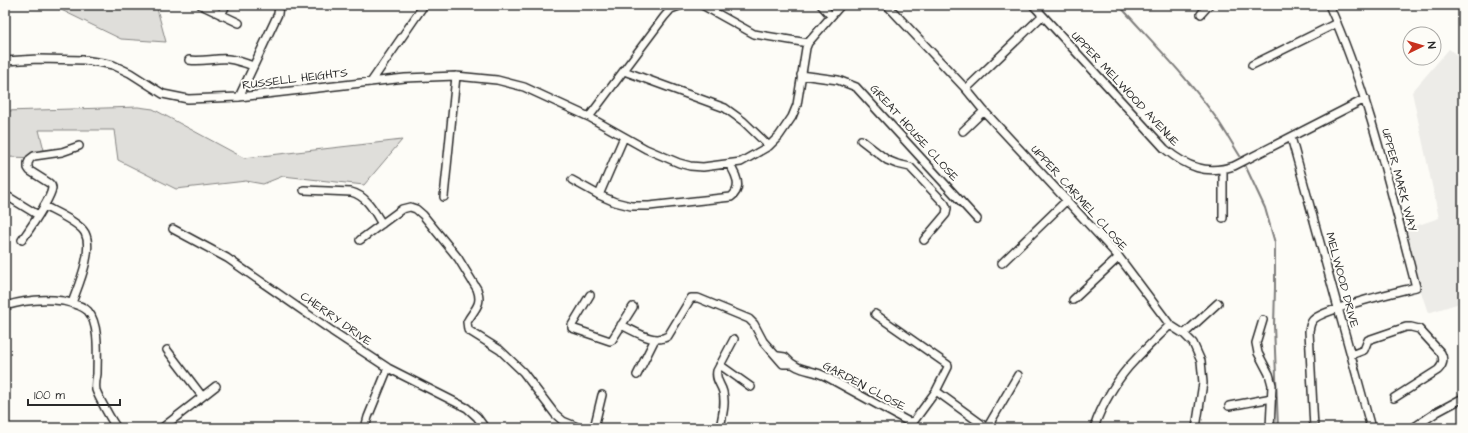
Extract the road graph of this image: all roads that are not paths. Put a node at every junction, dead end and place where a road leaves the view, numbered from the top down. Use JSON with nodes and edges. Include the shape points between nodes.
{"nodes":[{"id":1,"x":201,"y":5,"type":"edge"},
{"id":2,"x":226,"y":5,"type":"edge"},
{"id":3,"x":279,"y":5,"type":"edge"},
{"id":4,"x":424,"y":5,"type":"edge"},
{"id":5,"x":682,"y":5,"type":"edge"},
{"id":6,"x":702,"y":5,"type":"edge"},
{"id":7,"x":821,"y":5,"type":"edge"},
{"id":8,"x":841,"y":5,"type":"edge"},
{"id":9,"x":887,"y":5,"type":"edge"},
{"id":10,"x":1032,"y":5,"type":"edge"},
{"id":11,"x":1209,"y":5,"type":"edge"},
{"id":12,"x":1329,"y":5,"type":"edge"},
{"id":13,"x":1201,"y":14,"type":"dead end"},
{"id":14,"x":221,"y":15,"type":"junction"},
{"id":15,"x":831,"y":16,"type":"junction"},
{"id":16,"x":1042,"y":16,"type":"junction"},
{"id":17,"x":1337,"y":23,"type":"junction"},
{"id":18,"x":239,"y":24,"type":"dead end"},
{"id":19,"x":808,"y":43,"type":"junction"},
{"id":20,"x":189,"y":60,"type":"dead end"},
{"id":21,"x":5,"y":61,"type":"edge"},
{"id":22,"x":1252,"y":65,"type":"dead end"},
{"id":23,"x":253,"y":66,"type":"junction"},
{"id":24,"x":624,"y":71,"type":"junction"},
{"id":25,"x":801,"y":75,"type":"junction"},
{"id":26,"x":456,"y":76,"type":"junction"},
{"id":27,"x":371,"y":82,"type":"junction"},
{"id":28,"x":966,"y":89,"type":"junction"},
{"id":29,"x":239,"y":97,"type":"junction"},
{"id":30,"x":1365,"y":99,"type":"junction"},
{"id":31,"x":984,"y":111,"type":"junction"},
{"id":32,"x":588,"y":117,"type":"junction"},
{"id":33,"x":963,"y":131,"type":"dead end"},
{"id":34,"x":624,"y":137,"type":"junction"},
{"id":35,"x":1292,"y":137,"type":"junction"},
{"id":36,"x":861,"y":140,"type":"dead end"},
{"id":37,"x":79,"y":146,"type":"dead end"},
{"id":38,"x":769,"y":146,"type":"junction"},
{"id":39,"x":729,"y":164,"type":"junction"},
{"id":40,"x":1223,"y":170,"type":"junction"},
{"id":41,"x":941,"y":179,"type":"junction"},
{"id":42,"x":572,"y":180,"type":"dead end"},
{"id":43,"x":931,"y":188,"type":"junction"},
{"id":44,"x":304,"y":190,"type":"dead end"},
{"id":45,"x":598,"y":195,"type":"junction"},
{"id":46,"x":8,"y":196,"type":"dead end"},
{"id":47,"x":444,"y":197,"type":"dead end"},
{"id":48,"x":1067,"y":200,"type":"junction"},
{"id":49,"x":44,"y":206,"type":"junction"},
{"id":50,"x":38,"y":215,"type":"junction"},
{"id":51,"x":977,"y":218,"type":"dead end"},
{"id":52,"x":1223,"y":218,"type":"dead end"},
{"id":53,"x":382,"y":224,"type":"junction"},
{"id":54,"x":173,"y":229,"type":"dead end"},
{"id":55,"x":22,"y":240,"type":"dead end"},
{"id":56,"x":360,"y":240,"type":"dead end"},
{"id":57,"x":924,"y":240,"type":"dead end"},
{"id":58,"x":1119,"y":257,"type":"junction"},
{"id":59,"x":1002,"y":263,"type":"dead end"},
{"id":60,"x":590,"y":295,"type":"dead end"},
{"id":61,"x":1073,"y":300,"type":"dead end"},
{"id":62,"x":72,"y":303,"type":"junction"},
{"id":63,"x":1218,"y":303,"type":"dead end"},
{"id":64,"x":5,"y":306,"type":"edge"},
{"id":65,"x":633,"y":307,"type":"dead end"},
{"id":66,"x":1338,"y":308,"type":"junction"},
{"id":67,"x":875,"y":314,"type":"dead end"},
{"id":68,"x":1263,"y":320,"type":"dead end"},
{"id":69,"x":621,"y":325,"type":"junction"},
{"id":70,"x":1170,"y":325,"type":"junction"},
{"id":71,"x":1184,"y":334,"type":"junction"},
{"id":72,"x":655,"y":339,"type":"junction"},
{"id":73,"x":734,"y":340,"type":"dead end"},
{"id":74,"x":167,"y":350,"type":"dead end"},
{"id":75,"x":1351,"y":355,"type":"junction"},
{"id":76,"x":720,"y":365,"type":"junction"},
{"id":77,"x":388,"y":368,"type":"junction"},
{"id":78,"x":637,"y":375,"type":"dead end"},
{"id":79,"x":1018,"y":375,"type":"dead end"},
{"id":80,"x":216,"y":386,"type":"dead end"},
{"id":81,"x":751,"y":387,"type":"dead end"},
{"id":82,"x":936,"y":391,"type":"junction"},
{"id":83,"x":602,"y":395,"type":"dead end"},
{"id":84,"x":202,"y":396,"type":"junction"},
{"id":85,"x":1272,"y":398,"type":"junction"},
{"id":86,"x":1394,"y":398,"type":"dead end"},
{"id":87,"x":1463,"y":398,"type":"edge"},
{"id":88,"x":1229,"y":406,"type":"dead end"},
{"id":89,"x":116,"y":428,"type":"edge"},
{"id":90,"x":162,"y":428,"type":"edge"},
{"id":91,"x":365,"y":428,"type":"edge"},
{"id":92,"x":485,"y":428,"type":"edge"},
{"id":93,"x":580,"y":428,"type":"edge"},
{"id":94,"x":594,"y":428,"type":"edge"},
{"id":95,"x":720,"y":428,"type":"edge"},
{"id":96,"x":987,"y":428,"type":"edge"},
{"id":97,"x":1094,"y":428,"type":"edge"},
{"id":98,"x":1196,"y":428,"type":"edge"},
{"id":99,"x":1270,"y":428,"type":"edge"},
{"id":100,"x":1314,"y":428,"type":"edge"},
{"id":101,"x":1371,"y":428,"type":"edge"},
{"id":102,"x":1413,"y":428,"type":"edge"}],
"edges":[{"from":1,"to":14,"type":"street"},
{"from":2,"to":14,"type":"street"},
{"from":3,"to":23,"type":"street","via":[[278,14]]},
{"from":4,"to":27,"type":"street"},
{"from":5,"to":24,"type":"street","via":[[671,9]]},
{"from":6,"to":19,"type":"street","via":[[754,34]]},
{"from":7,"to":15,"type":"street"},
{"from":8,"to":15,"type":"street"},
{"from":9,"to":28,"type":"street","name":"UPPER CARMEL CLOSE"},
{"from":10,"to":16,"type":"street","name":"UPPER MELWOOD AVENUE"},
{"from":11,"to":13,"type":"street"},
{"from":12,"to":17,"type":"street","name":"UPPER MARK WAY"},
{"from":14,"to":18,"type":"street"},
{"from":15,"to":19,"type":"street"},
{"from":16,"to":28,"type":"street"},
{"from":16,"to":40,"type":"street","name":"UPPER MELWOOD AVENUE","via":[[1165,149],[1191,166]]},
{"from":17,"to":22,"type":"street"},
{"from":17,"to":30,"type":"street","name":"UPPER MARK WAY"},
{"from":19,"to":25,"type":"street","name":"RUSSELL HEIGHTS"},
{"from":20,"to":23,"type":"street","via":[[197,62],[227,59]]},
{"from":21,"to":29,"type":"street","name":"RUSSELL HEIGHTS","via":[[84,60],[113,65],[163,94],[178,98]]},
{"from":23,"to":29,"type":"street"},
{"from":24,"to":32,"type":"street"},
{"from":24,"to":38,"type":"street","via":[[725,108],[744,121]]},
{"from":25,"to":38,"type":"street","name":"RUSSELL HEIGHTS","via":[[797,105],[792,117]]},
{"from":25,"to":41,"type":"street","name":"GREAT HOUSE CLOSE","via":[[838,80],[856,86]]},
{"from":26,"to":27,"type":"street","name":"RUSSELL HEIGHTS"},
{"from":26,"to":32,"type":"street","name":"RUSSELL HEIGHTS","via":[[497,80],[524,87]]},
{"from":26,"to":47,"type":"street"},
{"from":27,"to":29,"type":"street","name":"RUSSELL HEIGHTS"},
{"from":28,"to":31,"type":"street","name":"UPPER CARMEL CLOSE"},
{"from":30,"to":35,"type":"street","name":"UPPER MELWOOD AVENUE"},
{"from":30,"to":66,"type":"street","name":"UPPER MARK WAY","via":[[1416,287]]},
{"from":31,"to":33,"type":"street"},
{"from":31,"to":48,"type":"street","name":"UPPER CARMEL CLOSE"},
{"from":32,"to":34,"type":"street","name":"RUSSELL HEIGHTS"},
{"from":34,"to":39,"type":"street","name":"RUSSELL HEIGHTS","via":[[646,149],[690,166]]},
{"from":34,"to":45,"type":"street"},
{"from":35,"to":40,"type":"street","name":"UPPER MELWOOD AVENUE"},
{"from":35,"to":66,"type":"street","name":"MELWOOD DRIVE"},
{"from":36,"to":43,"type":"street","via":[[887,160],[910,167]]},
{"from":37,"to":49,"type":"street","via":[[30,159],[30,171],[52,187]]},
{"from":38,"to":39,"type":"street","name":"RUSSELL HEIGHTS","via":[[741,162]]},
{"from":39,"to":45,"type":"street","via":[[735,173],[738,188],[736,194],[731,197],[631,206]]},
{"from":40,"to":52,"type":"street"},
{"from":41,"to":43,"type":"street"},
{"from":41,"to":51,"type":"street","name":"GREAT HOUSE CLOSE"},
{"from":42,"to":45,"type":"street"},
{"from":43,"to":57,"type":"street","via":[[945,204],[947,212]]},
{"from":44,"to":53,"type":"street","via":[[358,194],[368,202]]},
{"from":46,"to":50,"type":"street"},
{"from":48,"to":58,"type":"street","name":"UPPER CARMEL CLOSE"},
{"from":48,"to":59,"type":"street"},
{"from":49,"to":50,"type":"street"},
{"from":49,"to":62,"type":"street","via":[[85,233],[88,248]]},
{"from":50,"to":55,"type":"street"},
{"from":53,"to":56,"type":"street"},
{"from":53,"to":93,"type":"street","via":[[406,207],[420,211],[458,258],[477,289],[479,304],[467,322],[468,330],[500,350],[522,372],[555,414],[563,421]]},
{"from":54,"to":77,"type":"street","name":"CHERRY DRIVE","via":[[227,258]]},
{"from":58,"to":61,"type":"street"},
{"from":58,"to":70,"type":"street","name":"UPPER CARMEL CLOSE"},
{"from":60,"to":69,"type":"street","via":[[572,328],[610,341]]},
{"from":62,"to":64,"type":"street","via":[[36,300]]},
{"from":62,"to":89,"type":"street","via":[[88,311],[94,320],[97,348],[96,390]]},
{"from":63,"to":71,"type":"street"},
{"from":65,"to":69,"type":"street"},
{"from":66,"to":75,"type":"street","name":"MELWOOD DRIVE"},
{"from":66,"to":100,"type":"street","via":[[1318,316],[1310,325]]},
{"from":67,"to":82,"type":"street","name":"GARDEN CLOSE","via":[[948,365]]},
{"from":68,"to":85,"type":"street","via":[[1256,343],[1271,380]]},
{"from":69,"to":72,"type":"street"},
{"from":70,"to":71,"type":"street","name":"UPPER CARMEL CLOSE"},
{"from":70,"to":97,"type":"street","via":[[1134,360],[1099,413]]},
{"from":71,"to":98,"type":"street","name":"UPPER CARMEL CLOSE","via":[[1199,354],[1203,370],[1202,397]]},
{"from":72,"to":78,"type":"street"},
{"from":72,"to":82,"type":"street","name":"GARDEN CLOSE","via":[[660,340],[668,336],[694,297],[749,319],[763,341],[778,356],[785,357],[799,369],[820,373],[909,422],[914,421]]},
{"from":73,"to":76,"type":"street"},
{"from":74,"to":84,"type":"street"},
{"from":75,"to":86,"type":"street","via":[[1364,350],[1368,340],[1406,327],[1419,329],[1442,352],[1443,360],[1438,370]]},
{"from":75,"to":101,"type":"street","name":"MELWOOD DRIVE"},
{"from":76,"to":81,"type":"street"},
{"from":76,"to":95,"type":"street","via":[[716,376],[724,405]]},
{"from":77,"to":91,"type":"street"},
{"from":77,"to":92,"type":"street","name":"CHERRY DRIVE","via":[[467,408]]},
{"from":79,"to":96,"type":"street"},
{"from":80,"to":84,"type":"street"},
{"from":82,"to":96,"type":"street"},
{"from":83,"to":94,"type":"street"},
{"from":84,"to":90,"type":"street"},
{"from":85,"to":88,"type":"street"},
{"from":85,"to":99,"type":"street"},
{"from":87,"to":102,"type":"street"}]}
